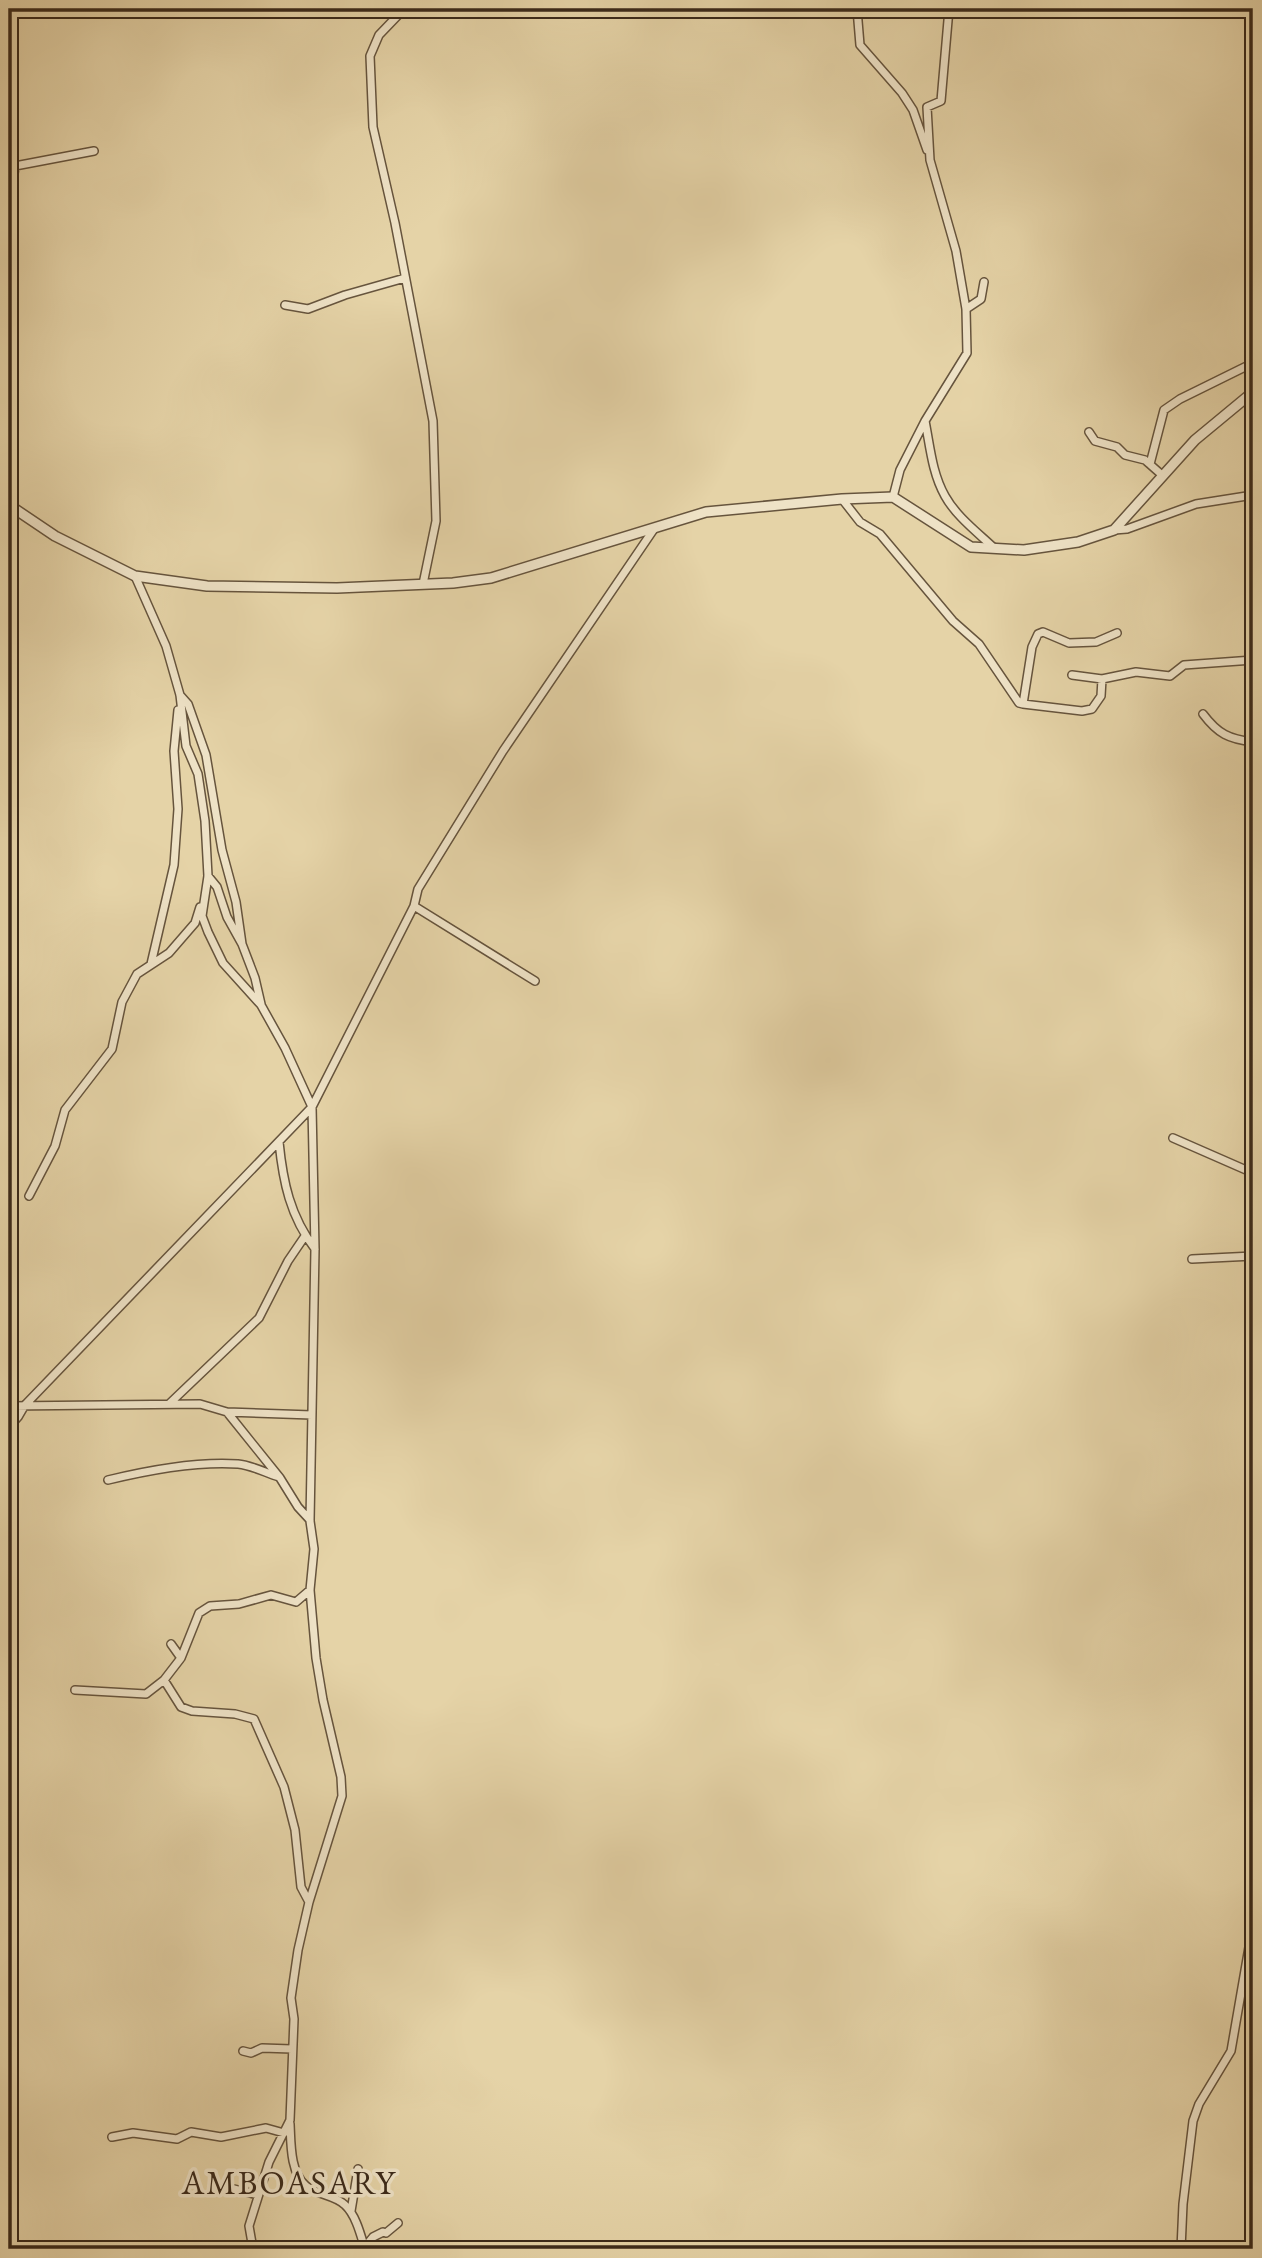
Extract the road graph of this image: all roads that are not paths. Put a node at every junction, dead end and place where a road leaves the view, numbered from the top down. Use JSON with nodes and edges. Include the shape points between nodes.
{"nodes":[{"id":1,"x":404,"y":9,"type":"edge"},
{"id":2,"x":857,"y":9,"type":"edge"},
{"id":3,"x":949,"y":9,"type":"edge"},
{"id":4,"x":94,"y":150,"type":"dead end"},
{"id":5,"x":930,"y":160,"type":"junction"},
{"id":6,"x":9,"y":211,"type":"edge"},
{"id":7,"x":405,"y":278,"type":"junction"},
{"id":8,"x":984,"y":282,"type":"dead end"},
{"id":9,"x":285,"y":305,"type":"dead end"},
{"id":10,"x":966,"y":309,"type":"junction"},
{"id":11,"x":1253,"y":363,"type":"edge"},
{"id":12,"x":1253,"y":392,"type":"edge"},
{"id":13,"x":925,"y":421,"type":"junction"},
{"id":14,"x":1089,"y":432,"type":"dead end"},
{"id":15,"x":1150,"y":464,"type":"junction"},
{"id":16,"x":1163,"y":475,"type":"junction"},
{"id":17,"x":1253,"y":495,"type":"edge"},
{"id":18,"x":893,"y":497,"type":"junction"},
{"id":19,"x":842,"y":499,"type":"junction"},
{"id":20,"x":9,"y":505,"type":"edge"},
{"id":21,"x":654,"y":528,"type":"junction"},
{"id":22,"x":1114,"y":530,"type":"junction"},
{"id":23,"x":994,"y":548,"type":"junction"},
{"id":24,"x":135,"y":576,"type":"junction"},
{"id":25,"x":423,"y":584,"type":"junction"},
{"id":26,"x":1117,"y":633,"type":"dead end"},
{"id":27,"x":1253,"y":660,"type":"edge"},
{"id":28,"x":1072,"y":676,"type":"dead end"},
{"id":29,"x":1102,"y":679,"type":"junction"},
{"id":30,"x":180,"y":695,"type":"junction"},
{"id":31,"x":1023,"y":704,"type":"junction"},
{"id":32,"x":1203,"y":714,"type":"dead end"},
{"id":33,"x":1253,"y":742,"type":"edge"},
{"id":34,"x":208,"y":876,"type":"junction"},
{"id":35,"x":414,"y":906,"type":"junction"},
{"id":36,"x":242,"y":944,"type":"junction"},
{"id":37,"x":150,"y":965,"type":"junction"},
{"id":38,"x":535,"y":981,"type":"dead end"},
{"id":39,"x":261,"y":1005,"type":"junction"},
{"id":40,"x":312,"y":1107,"type":"junction"},
{"id":41,"x":1174,"y":1138,"type":"dead end"},
{"id":42,"x":279,"y":1142,"type":"junction"},
{"id":43,"x":1253,"y":1173,"type":"edge"},
{"id":44,"x":29,"y":1196,"type":"dead end"},
{"id":45,"x":305,"y":1236,"type":"junction"},
{"id":46,"x":315,"y":1249,"type":"junction"},
{"id":47,"x":1253,"y":1256,"type":"edge"},
{"id":48,"x":1192,"y":1259,"type":"dead end"},
{"id":49,"x":169,"y":1404,"type":"junction"},
{"id":50,"x":24,"y":1405,"type":"junction"},
{"id":51,"x":9,"y":1406,"type":"edge"},
{"id":52,"x":227,"y":1412,"type":"junction"},
{"id":53,"x":312,"y":1415,"type":"junction"},
{"id":54,"x":9,"y":1427,"type":"edge"},
{"id":55,"x":280,"y":1478,"type":"junction"},
{"id":56,"x":108,"y":1480,"type":"dead end"},
{"id":57,"x":310,"y":1521,"type":"junction"},
{"id":58,"x":310,"y":1590,"type":"junction"},
{"id":59,"x":171,"y":1643,"type":"dead end"},
{"id":60,"x":181,"y":1658,"type":"junction"},
{"id":61,"x":164,"y":1680,"type":"junction"},
{"id":62,"x":75,"y":1690,"type":"dead end"},
{"id":63,"x":309,"y":1902,"type":"junction"},
{"id":64,"x":1253,"y":1924,"type":"edge"},
{"id":65,"x":292,"y":2049,"type":"junction"},
{"id":66,"x":243,"y":2051,"type":"dead end"},
{"id":67,"x":290,"y":2120,"type":"junction"},
{"id":68,"x":284,"y":2133,"type":"junction"},
{"id":69,"x":112,"y":2137,"type":"dead end"},
{"id":70,"x":358,"y":2169,"type":"dead end"},
{"id":71,"x":234,"y":2189,"type":"dead end"},
{"id":72,"x":258,"y":2195,"type":"junction"},
{"id":73,"x":351,"y":2211,"type":"junction"},
{"id":74,"x":398,"y":2223,"type":"dead end"},
{"id":75,"x":253,"y":2247,"type":"edge"},
{"id":76,"x":365,"y":2248,"type":"edge"},
{"id":77,"x":1181,"y":2249,"type":"edge"}],
"edges":[{"from":1,"to":7,"type":"street","via":[[379,34],[370,56],[373,127]]},
{"from":2,"to":5,"type":"street","via":[[860,45],[913,110]]},
{"from":3,"to":5,"type":"street","via":[[941,101],[927,107]]},
{"from":4,"to":6,"type":"street","via":[[15,166]]},
{"from":5,"to":10,"type":"street","via":[[956,251]]},
{"from":7,"to":9,"type":"street","via":[[308,309]]},
{"from":7,"to":25,"type":"street","via":[[433,421],[436,521]]},
{"from":8,"to":10,"type":"street","via":[[981,299]]},
{"from":10,"to":13,"type":"street","via":[[967,353]]},
{"from":11,"to":15,"type":"street","via":[[1164,410]]},
{"from":12,"to":16,"type":"street","via":[[1195,440]]},
{"from":13,"to":18,"type":"street","via":[[900,470]]},
{"from":13,"to":23,"type":"street","via":[[945,496]]},
{"from":14,"to":15,"type":"street","via":[[1095,441]]},
{"from":15,"to":16,"type":"street"},
{"from":16,"to":22,"type":"street"},
{"from":17,"to":22,"type":"street","via":[[1196,504]]},
{"from":18,"to":19,"type":"street"},
{"from":18,"to":23,"type":"street","via":[[971,547]]},
{"from":19,"to":21,"type":"street","via":[[706,512]]},
{"from":19,"to":31,"type":"street","via":[[860,522],[880,534],[953,621],[979,644]]},
{"from":20,"to":24,"type":"street","via":[[55,536]]},
{"from":21,"to":25,"type":"street","via":[[491,578]]},
{"from":21,"to":35,"type":"street","via":[[503,751],[418,889]]},
{"from":22,"to":23,"type":"street","via":[[1024,550]]},
{"from":24,"to":25,"type":"street","via":[[207,586]]},
{"from":24,"to":30,"type":"street","via":[[166,646]]},
{"from":26,"to":31,"type":"street","via":[[1096,642],[1069,643],[1038,634]]},
{"from":27,"to":29,"type":"street","via":[[1184,665],[1170,676],[1136,673]]},
{"from":28,"to":29,"type":"street"},
{"from":29,"to":31,"type":"street","via":[[1101,696],[1092,709]]},
{"from":30,"to":34,"type":"street","via":[[186,746],[198,774],[204,809]]},
{"from":30,"to":36,"type":"street","via":[[188,704],[206,755]]},
{"from":30,"to":37,"type":"street","via":[[174,751],[178,809],[174,865]]},
{"from":32,"to":33,"type":"street","via":[[1232,739]]},
{"from":34,"to":36,"type":"street"},
{"from":34,"to":37,"type":"street","via":[[195,923],[169,953]]},
{"from":34,"to":39,"type":"street","via":[[202,916],[208,932],[223,963]]},
{"from":35,"to":38,"type":"street"},
{"from":35,"to":40,"type":"street"},
{"from":36,"to":39,"type":"street"},
{"from":37,"to":44,"type":"street","via":[[137,974],[122,1002],[112,1049],[65,1110],[55,1146]]},
{"from":39,"to":40,"type":"street"},
{"from":40,"to":42,"type":"street"},
{"from":40,"to":46,"type":"street"},
{"from":41,"to":43,"type":"street"},
{"from":42,"to":45,"type":"street","via":[[284,1182]]},
{"from":42,"to":50,"type":"street"},
{"from":45,"to":46,"type":"street"},
{"from":45,"to":49,"type":"street","via":[[259,1318]]},
{"from":46,"to":53,"type":"street"},
{"from":47,"to":48,"type":"street"},
{"from":49,"to":50,"type":"street"},
{"from":49,"to":52,"type":"street","via":[[200,1404]]},
{"from":50,"to":51,"type":"street"},
{"from":50,"to":54,"type":"street"},
{"from":52,"to":53,"type":"street"},
{"from":52,"to":55,"type":"street"},
{"from":53,"to":57,"type":"street"},
{"from":55,"to":56,"type":"street","via":[[240,1464],[185,1466]]},
{"from":55,"to":57,"type":"street"},
{"from":57,"to":58,"type":"street","via":[[314,1549]]},
{"from":58,"to":60,"type":"street","via":[[296,1602],[271,1595],[210,1606],[198,1614]]},
{"from":58,"to":63,"type":"street","via":[[316,1658],[342,1796]]},
{"from":59,"to":60,"type":"street"},
{"from":60,"to":61,"type":"street"},
{"from":61,"to":62,"type":"street","via":[[146,1694]]},
{"from":61,"to":63,"type":"street","via":[[181,1707],[191,1712],[254,1719],[284,1787],[295,1830],[301,1887]]},
{"from":63,"to":65,"type":"street","via":[[291,1998]]},
{"from":64,"to":77,"type":"street","via":[[1231,2051],[1193,2121]]},
{"from":65,"to":66,"type":"street"},
{"from":65,"to":67,"type":"street"},
{"from":67,"to":68,"type":"street"},
{"from":67,"to":73,"type":"street","via":[[297,2174],[306,2186],[344,2203]]},
{"from":68,"to":69,"type":"street","via":[[266,2128],[221,2137],[191,2132],[177,2139],[133,2133]]},
{"from":68,"to":72,"type":"street"},
{"from":70,"to":73,"type":"street"},
{"from":71,"to":72,"type":"street"},
{"from":72,"to":75,"type":"street","via":[[249,2226]]},
{"from":73,"to":76,"type":"street"},
{"from":74,"to":76,"type":"street","via":[[373,2237]]}]}
